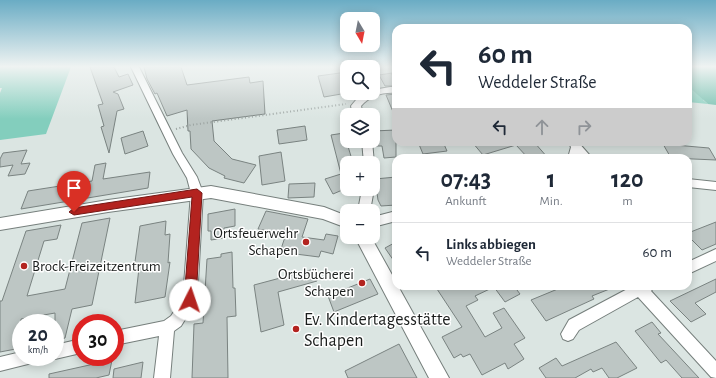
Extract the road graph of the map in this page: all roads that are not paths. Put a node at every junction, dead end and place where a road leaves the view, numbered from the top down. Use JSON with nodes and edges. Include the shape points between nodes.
{"nodes":[{"id":1,"x":144,"y":85,"type":"edge"},
{"id":2,"x":392,"y":89,"type":"edge"},
{"id":3,"x":356,"y":108,"type":"edge"},
{"id":4,"x":576,"y":146,"type":"edge"},
{"id":5,"x":583,"y":154,"type":"edge"},
{"id":6,"x":692,"y":183,"type":"edge"},
{"id":7,"x":716,"y":186,"type":"edge"},
{"id":8,"x":197,"y":193,"type":"junction"},
{"id":9,"x":392,"y":217,"type":"edge"},
{"id":10,"x":340,"y":219,"type":"edge"},
{"id":11,"x":380,"y":220,"type":"edge"},
{"id":12,"x":0,"y":224,"type":"edge"},
{"id":13,"x":367,"y":244,"type":"edge"},
{"id":14,"x":716,"y":255,"type":"edge"},
{"id":15,"x":692,"y":266,"type":"edge"},
{"id":16,"x":640,"y":290,"type":"edge"},
{"id":17,"x":646,"y":290,"type":"edge"},
{"id":18,"x":167,"y":327,"type":"junction"},
{"id":19,"x":568,"y":334,"type":"dead end"},
{"id":20,"x":124,"y":336,"type":"edge"},
{"id":21,"x":12,"y":361,"type":"edge"},
{"id":22,"x":0,"y":364,"type":"edge"},
{"id":23,"x":716,"y":372,"type":"edge"},
{"id":24,"x":162,"y":378,"type":"edge"},
{"id":25,"x":439,"y":378,"type":"edge"}],
"edges":[{"from":1,"to":8,"type":"street","via":[[192,177]]},
{"from":2,"to":3,"type":"street","via":[[371,94],[359,102]]},
{"from":4,"to":5,"type":"street"},
{"from":6,"to":7,"type":"street"},
{"from":8,"to":10,"type":"street","via":[[217,193],[324,213]]},
{"from":8,"to":12,"type":"street"},
{"from":8,"to":18,"type":"street","via":[[190,300],[176,321]]},
{"from":9,"to":11,"type":"street"},
{"from":13,"to":25,"type":"street"},
{"from":14,"to":15,"type":"street"},
{"from":16,"to":19,"type":"street","via":[[574,324]]},
{"from":17,"to":23,"type":"street"},
{"from":18,"to":20,"type":"street"},
{"from":18,"to":24,"type":"street"},
{"from":21,"to":22,"type":"street"}]}
